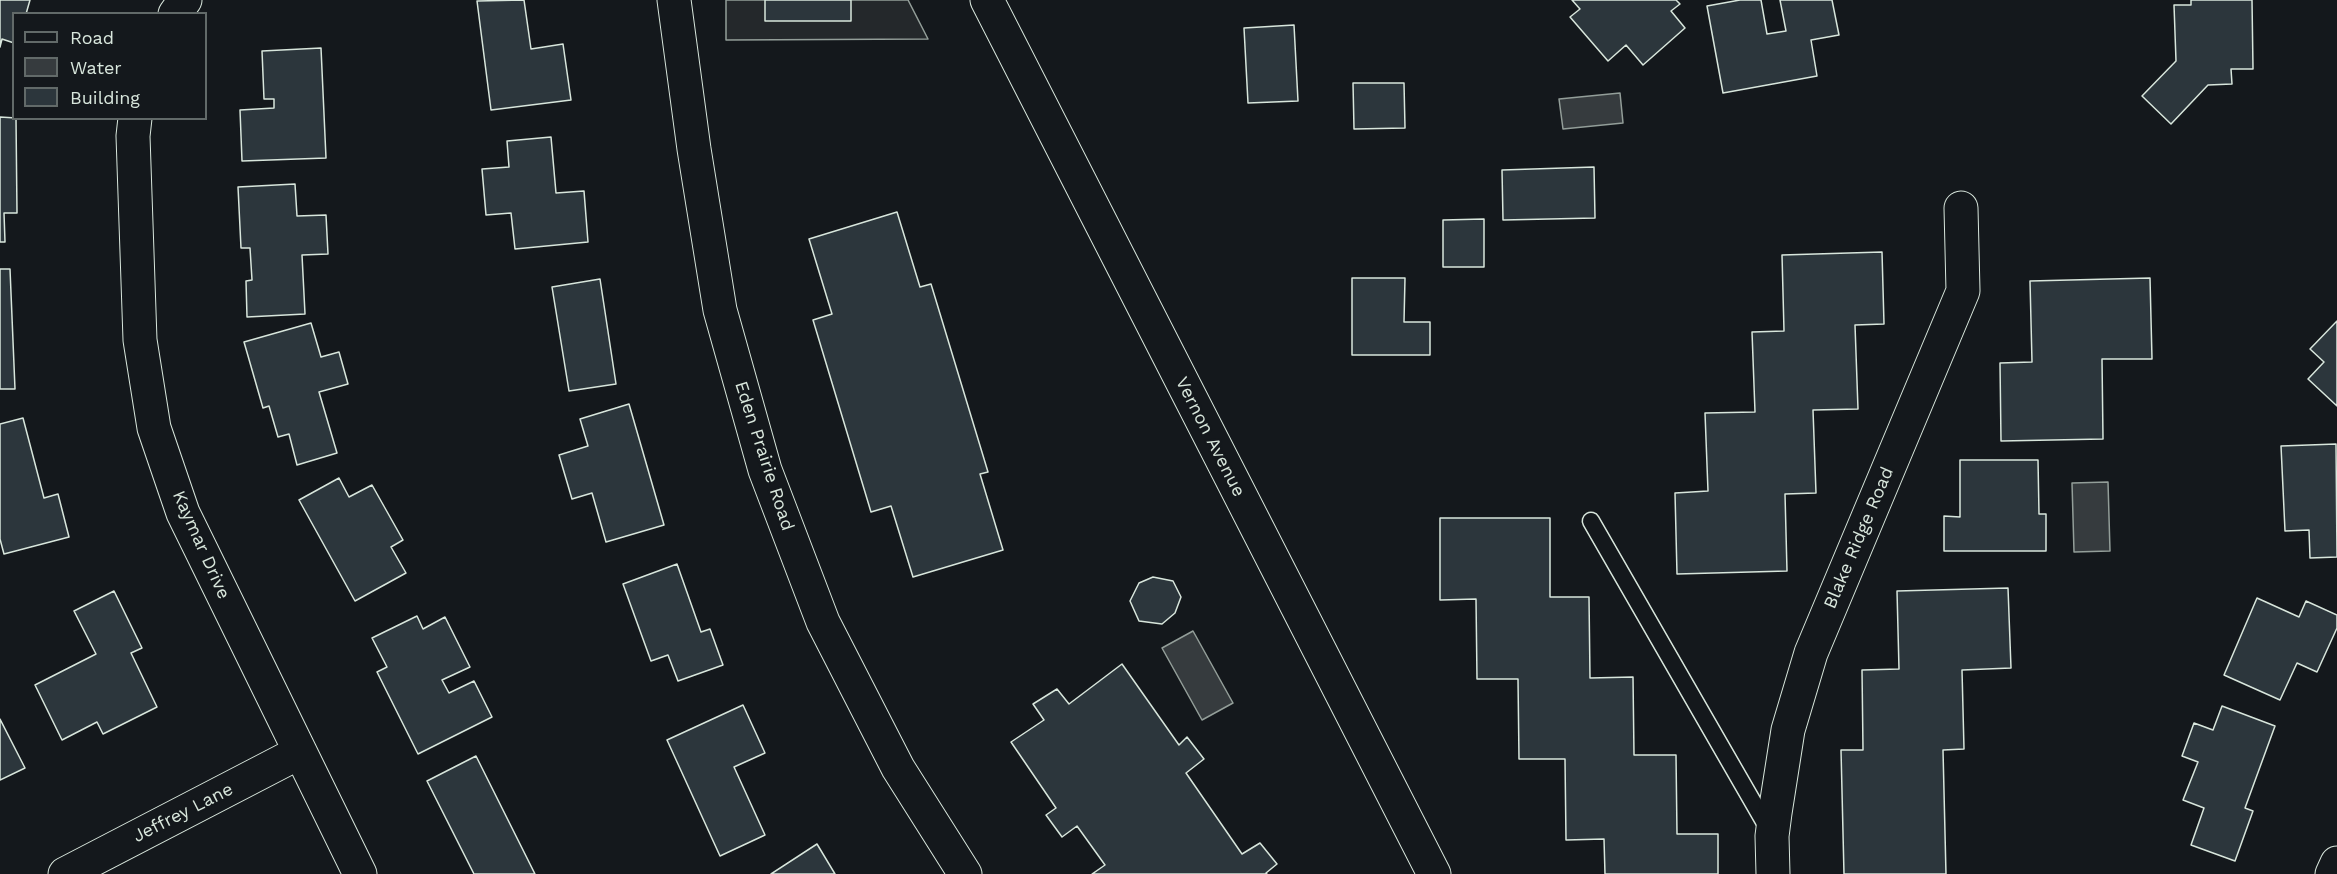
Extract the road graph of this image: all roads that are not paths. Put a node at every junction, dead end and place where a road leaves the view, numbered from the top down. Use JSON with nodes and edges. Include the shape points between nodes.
{"nodes":[{"id":1,"x":674,"y":0,"type":"edge"},
{"id":2,"x":987,"y":0,"type":"edge"},
{"id":3,"x":135,"y":120,"type":"edge"},
{"id":4,"x":1961,"y":208,"type":"dead end"},
{"id":5,"x":1591,"y":521,"type":"dead end"},
{"id":6,"x":300,"y":752,"type":"junction"},
{"id":7,"x":1772,"y":836,"type":"junction"},
{"id":8,"x":2337,"y":863,"type":"edge"},
{"id":9,"x":65,"y":874,"type":"edge"},
{"id":10,"x":360,"y":874,"type":"edge"},
{"id":11,"x":965,"y":874,"type":"edge"},
{"id":12,"x":1434,"y":874,"type":"edge"},
{"id":13,"x":1773,"y":874,"type":"edge"},
{"id":14,"x":2332,"y":874,"type":"edge"}],
"edges":[{"from":1,"to":11,"type":"street","name":"Eden Prairie Road","via":[[720,310],[765,470],[823,622],[898,768]]},
{"from":2,"to":12,"type":"street","name":"Vernon Avenue"},
{"from":3,"to":6,"type":"street","name":"Kaymar Drive","via":[[132,136],[140,340],[154,428],[183,513]]},
{"from":4,"to":7,"type":"street","name":"Blake Ridge Road","via":[[1963,291],[1811,653],[1788,730]]},
{"from":5,"to":7,"type":"lane"},
{"from":6,"to":9,"type":"street","name":"Jeffrey Lane"},
{"from":6,"to":10,"type":"street","name":"Kaymar Drive"},
{"from":7,"to":13,"type":"street","name":"Blake Ridge Road"},
{"from":8,"to":14,"type":"street"}]}
